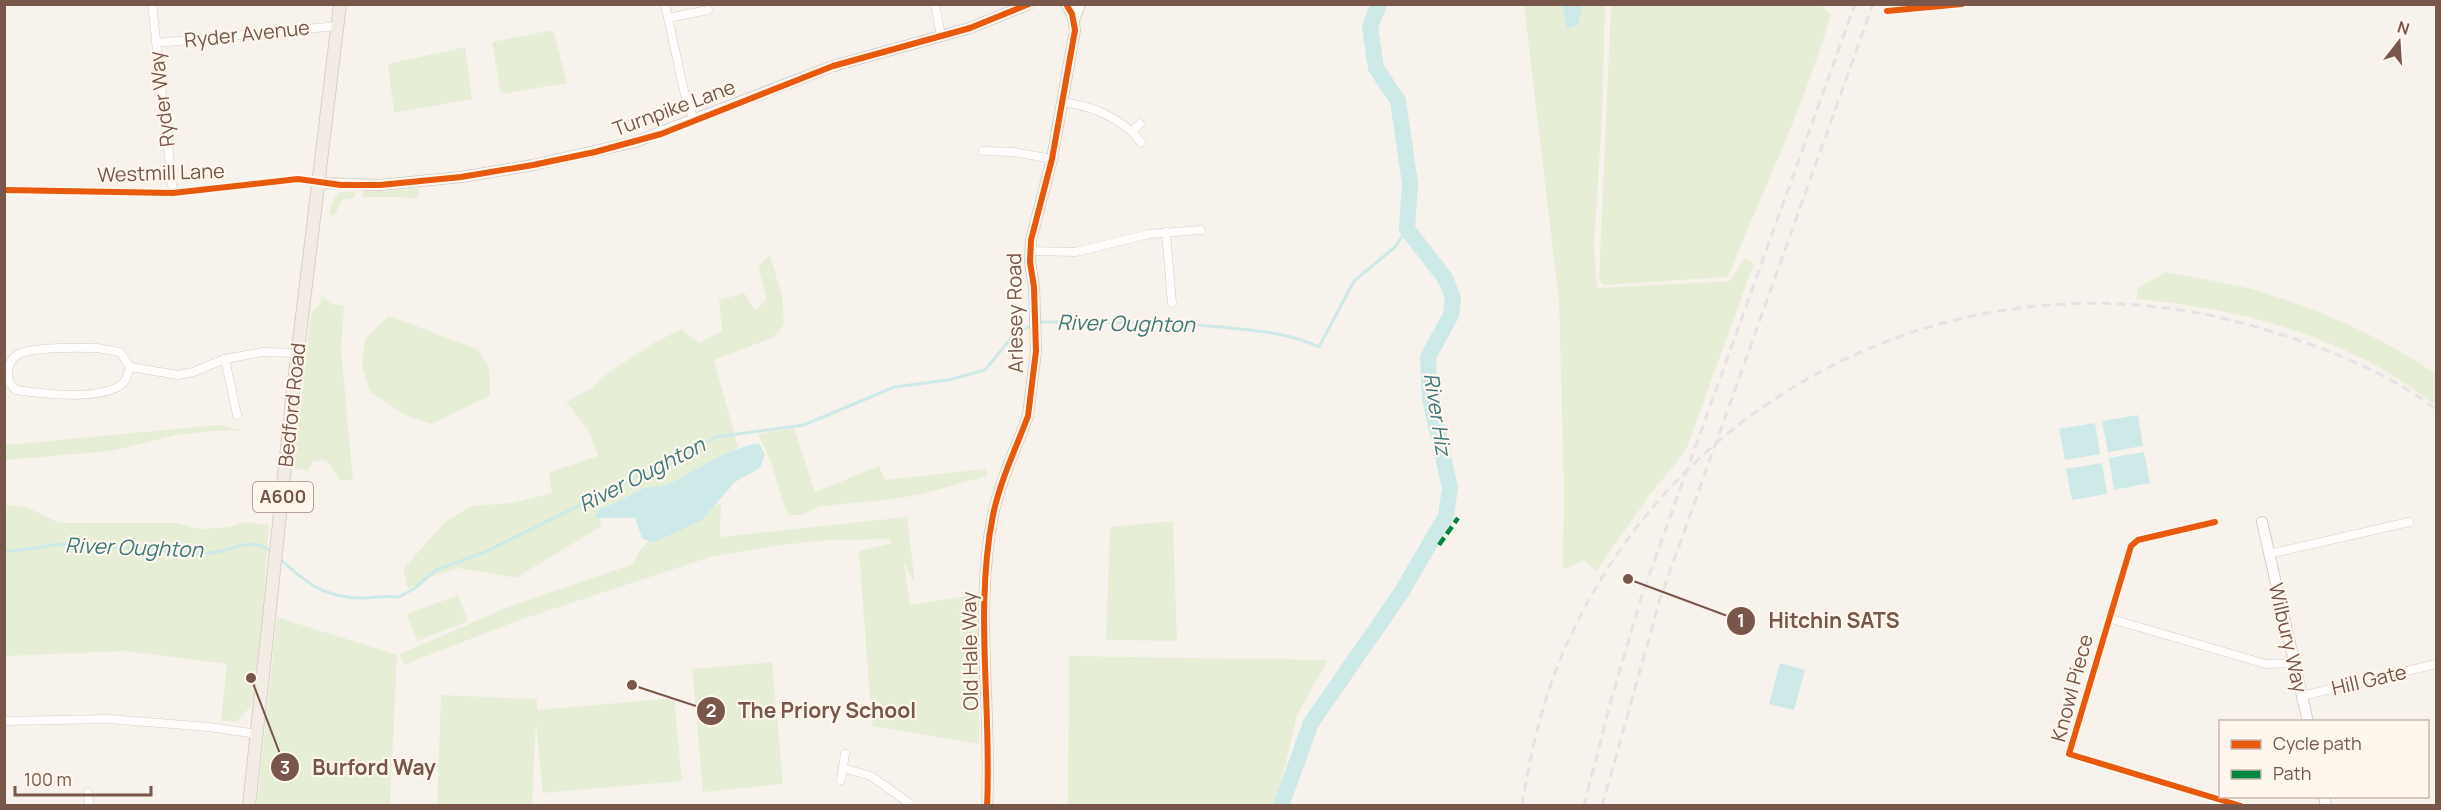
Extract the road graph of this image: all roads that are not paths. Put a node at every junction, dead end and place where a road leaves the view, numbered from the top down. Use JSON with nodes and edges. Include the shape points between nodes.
{"nodes":[{"id":1,"x":152,"y":4,"type":"edge"},
{"id":2,"x":340,"y":4,"type":"edge"},
{"id":3,"x":665,"y":4,"type":"edge"},
{"id":4,"x":935,"y":4,"type":"edge"},
{"id":5,"x":1029,"y":4,"type":"edge"},
{"id":6,"x":1066,"y":4,"type":"edge"},
{"id":7,"x":1080,"y":4,"type":"edge"},
{"id":8,"x":708,"y":10,"type":"dead end"},
{"id":9,"x":668,"y":18,"type":"junction"},
{"id":10,"x":1074,"y":20,"type":"junction"},
{"id":11,"x":338,"y":26,"type":"junction"},
{"id":12,"x":941,"y":37,"type":"junction"},
{"id":13,"x":156,"y":43,"type":"junction"},
{"id":14,"x":1062,"y":102,"type":"junction"},
{"id":15,"x":694,"y":120,"type":"junction"},
{"id":16,"x":1140,"y":124,"type":"dead end"},
{"id":17,"x":1131,"y":131,"type":"junction"},
{"id":18,"x":1141,"y":142,"type":"dead end"},
{"id":19,"x":982,"y":151,"type":"dead end"},
{"id":20,"x":1052,"y":159,"type":"junction"},
{"id":21,"x":318,"y":183,"type":"junction"},
{"id":22,"x":4,"y":190,"type":"edge"},
{"id":23,"x":173,"y":193,"type":"junction"},
{"id":24,"x":1201,"y":230,"type":"dead end"},
{"id":25,"x":1166,"y":232,"type":"junction"},
{"id":26,"x":1030,"y":251,"type":"junction"},
{"id":27,"x":1172,"y":303,"type":"dead end"},
{"id":28,"x":297,"y":353,"type":"junction"},
{"id":29,"x":225,"y":360,"type":"junction"},
{"id":30,"x":130,"y":367,"type":"junction"},
{"id":31,"x":237,"y":415,"type":"dead end"},
{"id":32,"x":997,"y":497,"type":"joint"},
{"id":33,"x":2215,"y":522,"type":"dead end"},
{"id":34,"x":2262,"y":522,"type":"dead end"},
{"id":35,"x":2409,"y":522,"type":"dead end"},
{"id":36,"x":2269,"y":554,"type":"junction"},
{"id":37,"x":2108,"y":618,"type":"junction"},
{"id":38,"x":2294,"y":663,"type":"junction"},
{"id":39,"x":2436,"y":664,"type":"edge"},
{"id":40,"x":2301,"y":696,"type":"junction"},
{"id":41,"x":2307,"y":720,"type":"edge"},
{"id":42,"x":4,"y":721,"type":"edge"},
{"id":43,"x":257,"y":734,"type":"junction"},
{"id":44,"x":845,"y":754,"type":"dead end"},
{"id":45,"x":843,"y":768,"type":"junction"},
{"id":46,"x":840,"y":780,"type":"dead end"},
{"id":47,"x":88,"y":793,"type":"dead end"},
{"id":48,"x":910,"y":805,"type":"edge"},
{"id":49,"x":89,"y":806,"type":"edge"},
{"id":50,"x":249,"y":806,"type":"edge"},
{"id":51,"x":987,"y":806,"type":"edge"},
{"id":52,"x":2241,"y":806,"type":"edge"}],
"edges":[{"from":1,"to":13,"type":"street","name":"Ryder Way"},
{"from":2,"to":11,"type":"main road","name":"Bedford Road","number":"A600"},
{"from":3,"to":9,"type":"street"},
{"from":4,"to":12,"type":"street"},
{"from":5,"to":12,"type":"street","name":"Turnpike Lane"},
{"from":6,"to":10,"type":"street"},
{"from":7,"to":10,"type":"street","name":"Arlesey Road"},
{"from":8,"to":9,"type":"street"},
{"from":9,"to":15,"type":"street"},
{"from":10,"to":14,"type":"street","name":"Arlesey Road"},
{"from":11,"to":13,"type":"street","name":"Ryder Avenue"},
{"from":11,"to":21,"type":"main road","name":"Bedford Road","number":"A600"},
{"from":12,"to":15,"type":"street","name":"Turnpike Lane","via":[[833,66]]},
{"from":13,"to":23,"type":"street","name":"Ryder Way"},
{"from":14,"to":17,"type":"street","via":[[1098,109]]},
{"from":14,"to":20,"type":"street","name":"Arlesey Road"},
{"from":15,"to":21,"type":"street","name":"Turnpike Lane","via":[[635,142],[533,165],[397,184]]},
{"from":16,"to":17,"type":"street"},
{"from":17,"to":18,"type":"street"},
{"from":19,"to":20,"type":"street"},
{"from":20,"to":26,"type":"street","name":"Arlesey Road"},
{"from":21,"to":23,"type":"street","name":"Westmill Lane","via":[[298,179]]},
{"from":21,"to":28,"type":"main road","name":"Bedford Road","number":"A600"},
{"from":22,"to":23,"type":"street","name":"Westmill Lane"},
{"from":24,"to":25,"type":"street"},
{"from":25,"to":26,"type":"street","via":[[1076,252]]},
{"from":25,"to":27,"type":"street"},
{"from":26,"to":32,"type":"street","name":"Arlesey Road","via":[[1036,351],[1031,403]]},
{"from":28,"to":29,"type":"street","via":[[263,352]]},
{"from":28,"to":43,"type":"main road","name":"Bedford Road","number":"A600"},
{"from":29,"to":30,"type":"street","via":[[178,375]]},
{"from":29,"to":31,"type":"street"},
{"from":30,"to":30,"type":"street","via":[[124,382],[113,390],[81,394],[16,390],[8,381],[9,365],[17,355],[47,349],[98,348],[120,352]]},
{"from":32,"to":51,"type":"street","name":"Old Hale Way","via":[[984,590]]},
{"from":33,"to":37,"type":"street","name":"Knowl Piece","via":[[2133,543]]},
{"from":34,"to":36,"type":"street","name":"Wilbury Way"},
{"from":35,"to":36,"type":"street"},
{"from":36,"to":38,"type":"street","name":"Wilbury Way"},
{"from":37,"to":38,"type":"street","name":"Knowl Piece","via":[[2266,664]]},
{"from":37,"to":52,"type":"street","name":"Knowl Piece","via":[[2069,754]]},
{"from":38,"to":40,"type":"street","name":"Wilbury Way"},
{"from":39,"to":40,"type":"street","name":"Hill Gate"},
{"from":40,"to":41,"type":"street","name":"Wilbury Way"},
{"from":42,"to":43,"type":"street","via":[[109,719]]},
{"from":43,"to":50,"type":"main road","name":"Bedford Road","number":"A600"},
{"from":44,"to":45,"type":"street"},
{"from":45,"to":46,"type":"street"},
{"from":45,"to":48,"type":"street","via":[[871,776]]},
{"from":47,"to":49,"type":"street"}]}
